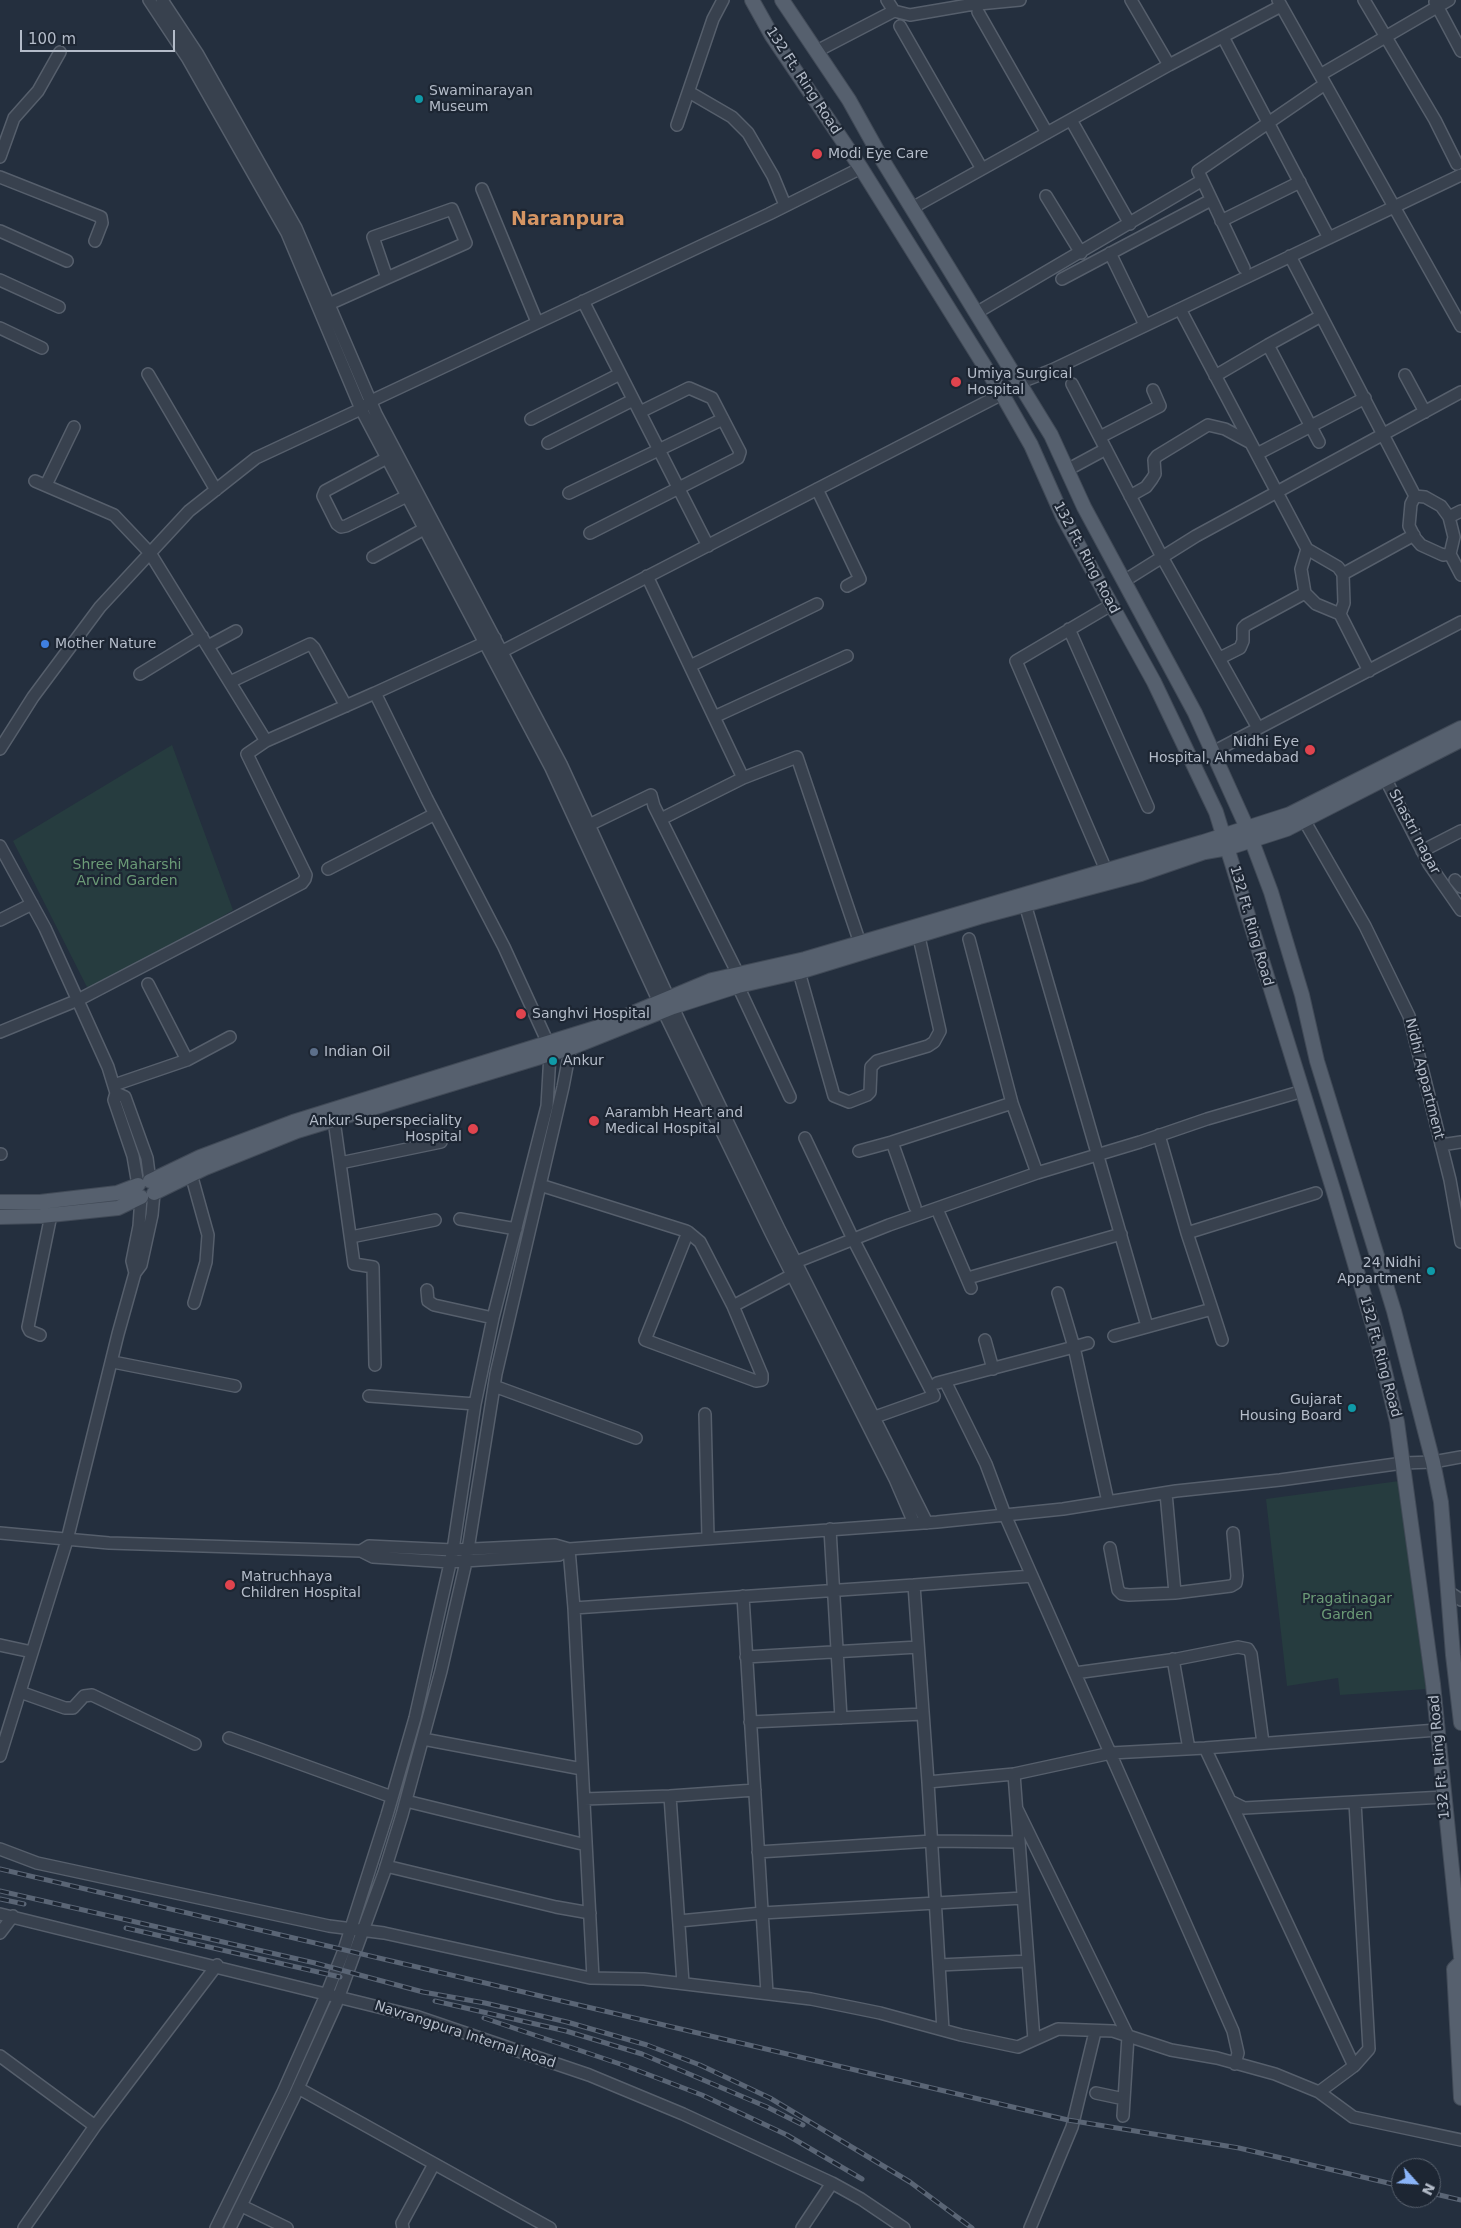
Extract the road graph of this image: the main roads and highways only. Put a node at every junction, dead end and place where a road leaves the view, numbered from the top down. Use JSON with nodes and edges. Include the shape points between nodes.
{"nodes":[{"id":1,"x":752,"y":0,"type":"edge"},
{"id":2,"x":782,"y":0,"type":"edge"},
{"id":3,"x":1461,"y":728,"type":"edge"},
{"id":4,"x":1461,"y":740,"type":"edge"},
{"id":5,"x":1249,"y":834,"type":"junction"},
{"id":6,"x":1226,"y":842,"type":"junction"},
{"id":7,"x":738,"y":980,"type":"junction"},
{"id":8,"x":549,"y":1049,"type":"junction"},
{"id":9,"x":146,"y":1189,"type":"junction"},
{"id":10,"x":0,"y":1202,"type":"edge"},
{"id":11,"x":0,"y":1217,"type":"edge"},
{"id":12,"x":1455,"y":1596,"type":"edge"},
{"id":13,"x":1461,"y":1723,"type":"edge"},
{"id":14,"x":1461,"y":1958,"type":"edge"},
{"id":15,"x":1461,"y":1962,"type":"edge"},
{"id":16,"x":1461,"y":2098,"type":"edge"}],
"edges":[{"from":1,"to":6,"type":"main road","name":"132 Ft. Ring Road","via":[[772,36],[861,168],[1031,445],[1063,517],[1170,715],[1216,812]]},
{"from":2,"to":5,"type":"main road","name":"132 Ft. Ring Road","via":[[849,100],[1051,434],[1084,507],[1174,671]]},
{"from":3,"to":5,"type":"main road"},
{"from":4,"to":5,"type":"main road","via":[[1287,828]]},
{"from":5,"to":6,"type":"main road"},
{"from":5,"to":12,"type":"main road","name":"132 Ft. Ring Road","via":[[1271,892],[1302,995],[1317,1061],[1394,1311],[1433,1462]]},
{"from":6,"to":7,"type":"main road","via":[[1106,870]]},
{"from":6,"to":7,"type":"main road","via":[[1141,874],[1025,904],[799,972]]},
{"from":6,"to":14,"type":"main road","name":"132 Ft. Ring Road","via":[[1378,1344],[1397,1422],[1433,1684]]},
{"from":7,"to":8,"type":"main road"},
{"from":8,"to":9,"type":"main road","via":[[297,1131]]},
{"from":8,"to":9,"type":"main road","via":[[293,1122],[200,1157]]},
{"from":9,"to":10,"type":"main road","via":[[40,1202]]},
{"from":9,"to":11,"type":"main road","via":[[118,1208]]},
{"from":12,"to":13,"type":"main road","name":"132 Ft. Ring Road"},
{"from":15,"to":16,"type":"main road","via":[[1454,1969]]}]}
